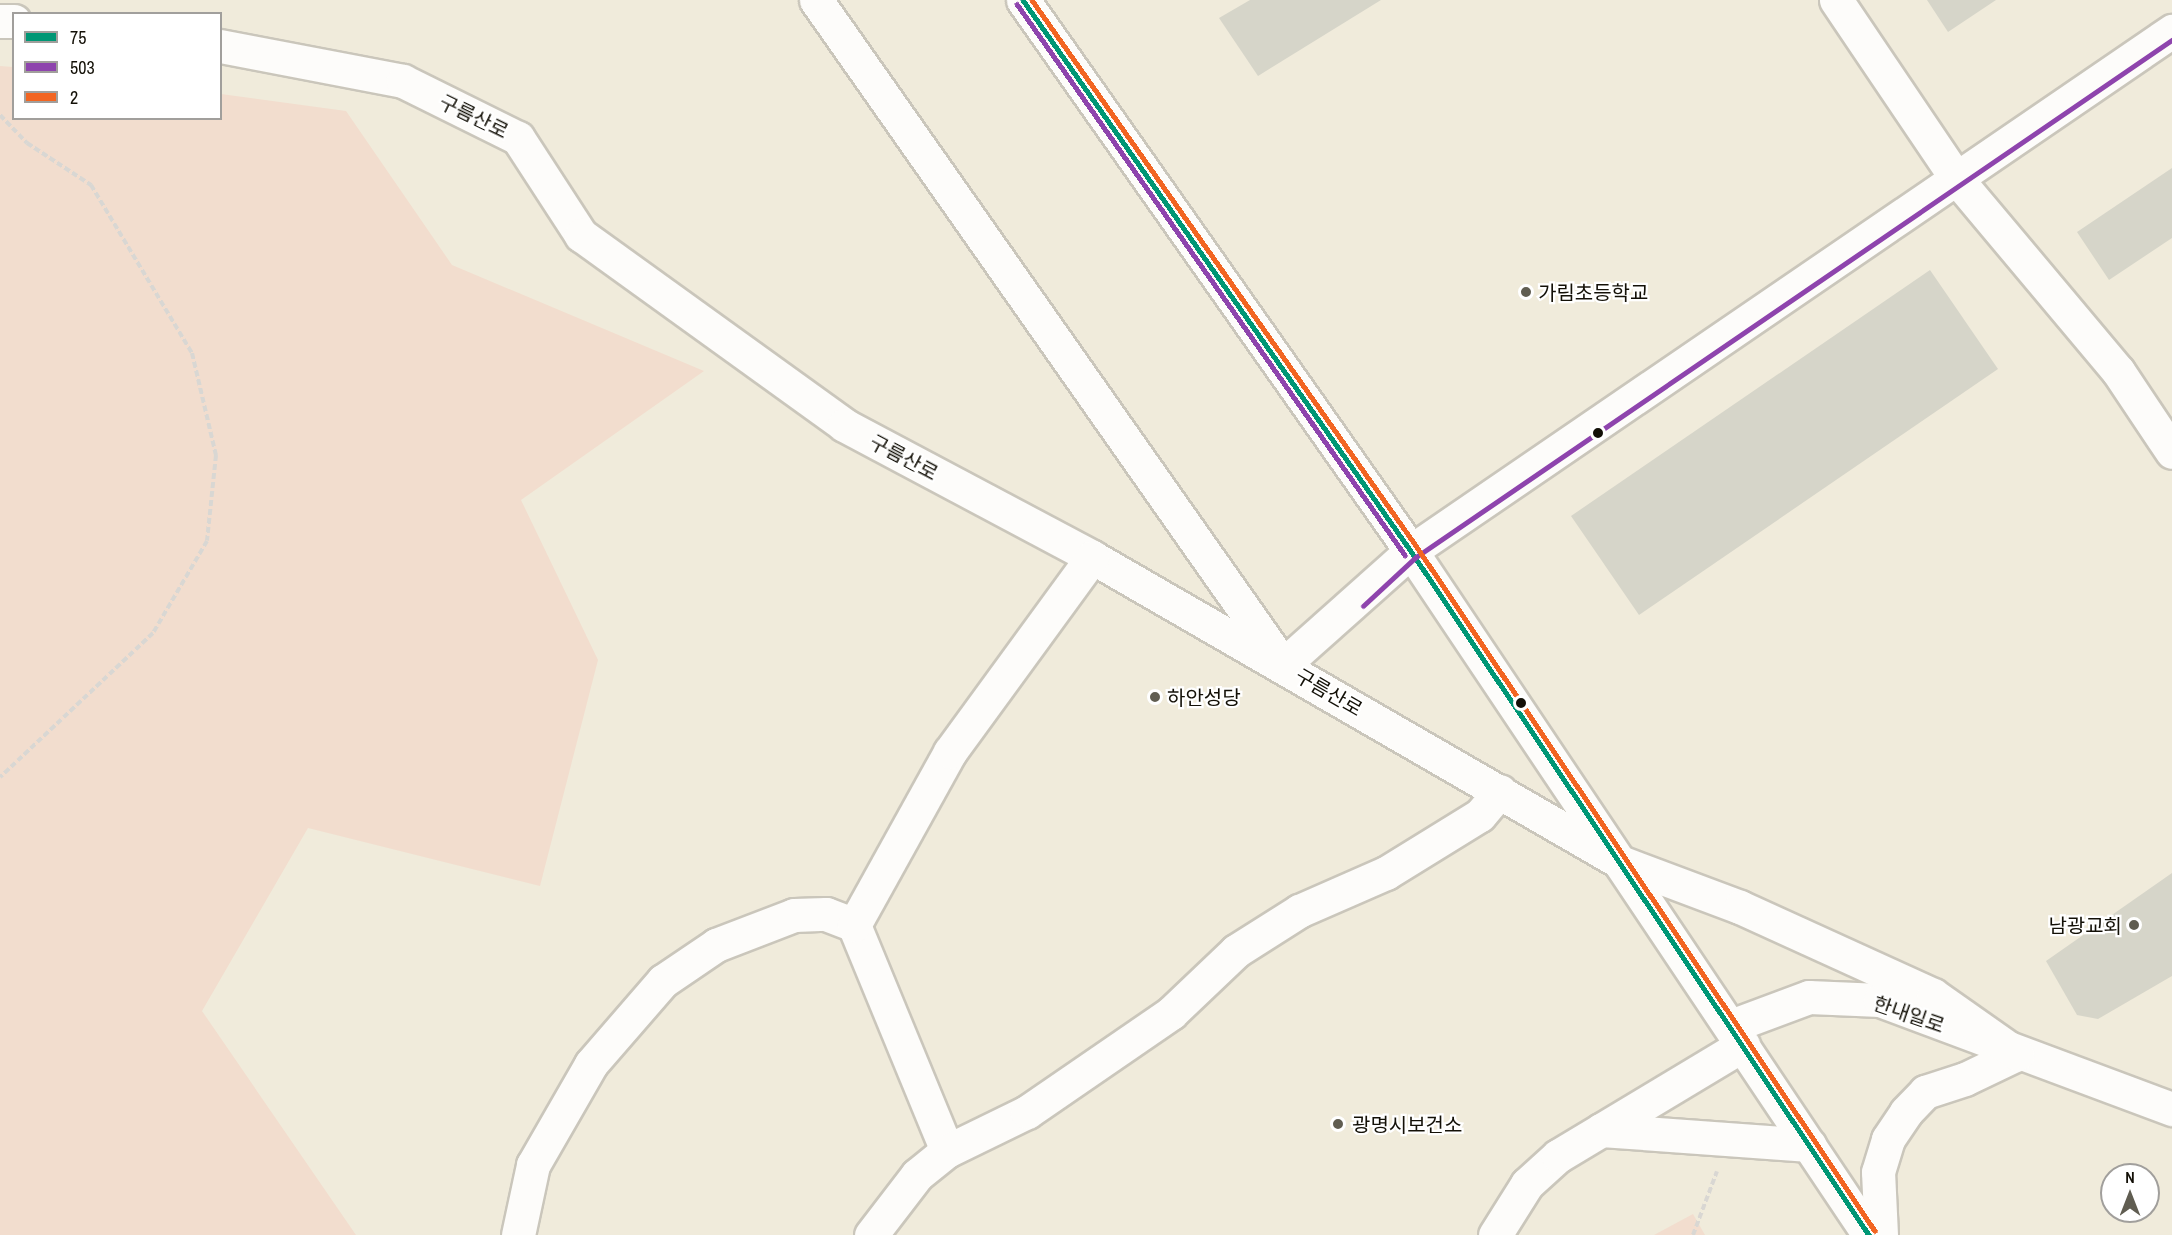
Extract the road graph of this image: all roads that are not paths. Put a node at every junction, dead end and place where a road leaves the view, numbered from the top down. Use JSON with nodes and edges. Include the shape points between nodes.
{"nodes":[{"id":1,"x":816,"y":0,"type":"edge"},
{"id":2,"x":1023,"y":0,"type":"edge"},
{"id":3,"x":1836,"y":0,"type":"edge"},
{"id":4,"x":2172,"y":31,"type":"edge"},
{"id":5,"x":222,"y":46,"type":"edge"},
{"id":6,"x":1956,"y":178,"type":"junction"},
{"id":7,"x":2172,"y":452,"type":"edge"},
{"id":8,"x":1411,"y":551,"type":"junction"},
{"id":9,"x":1092,"y":557,"type":"junction"},
{"id":10,"x":1283,"y":665,"type":"junction"},
{"id":11,"x":1500,"y":791,"type":"junction"},
{"id":12,"x":1620,"y":862,"type":"junction"},
{"id":13,"x":854,"y":926,"type":"junction"},
{"id":14,"x":1737,"y":1036,"type":"junction"},
{"id":15,"x":2017,"y":1054,"type":"junction"},
{"id":16,"x":2164,"y":1106,"type":"edge"},
{"id":17,"x":1600,"y":1130,"type":"junction"},
{"id":18,"x":2172,"y":1133,"type":"edge"},
{"id":19,"x":1809,"y":1145,"type":"junction"},
{"id":20,"x":947,"y":1151,"type":"junction"},
{"id":21,"x":518,"y":1235,"type":"edge"},
{"id":22,"x":871,"y":1235,"type":"edge"},
{"id":23,"x":1495,"y":1235,"type":"edge"},
{"id":24,"x":1869,"y":1235,"type":"edge"},
{"id":25,"x":1881,"y":1235,"type":"edge"}],
"edges":[{"from":1,"to":10,"type":"street"},
{"from":2,"to":8,"type":"street"},
{"from":3,"to":6,"type":"street"},
{"from":4,"to":6,"type":"street"},
{"from":5,"to":9,"type":"street","name":"구름산로","via":[[403,81],[518,138],[581,235],[690,316],[844,425]]},
{"from":6,"to":7,"type":"street","via":[[2118,371]]},
{"from":6,"to":8,"type":"street"},
{"from":8,"to":10,"type":"street"},
{"from":8,"to":12,"type":"street"},
{"from":9,"to":10,"type":"street","name":"구름산로"},
{"from":9,"to":13,"type":"street","via":[[950,752]]},
{"from":10,"to":11,"type":"street","name":"구름산로"},
{"from":11,"to":12,"type":"street","name":"구름산로"},
{"from":11,"to":20,"type":"street","via":[[1480,814],[1386,873],[1299,911],[1236,951],[1171,1013],[1027,1112]]},
{"from":12,"to":14,"type":"street"},
{"from":12,"to":15,"type":"street","name":"구름산로","via":[[1740,907],[1933,994]]},
{"from":13,"to":20,"type":"street"},
{"from":13,"to":21,"type":"street","via":[[826,914],[794,915],[716,945],[663,981],[591,1064],[533,1166]]},
{"from":14,"to":15,"type":"street","name":"한내일로","via":[[1809,997],[1880,1000]]},
{"from":14,"to":17,"type":"street","name":"한내일로"},
{"from":14,"to":19,"type":"street"},
{"from":15,"to":16,"type":"street","name":"한내일로"},
{"from":15,"to":25,"type":"street","via":[[1965,1079],[1925,1092],[1906,1112],[1888,1139],[1878,1172]]},
{"from":16,"to":18,"type":"street"},
{"from":17,"to":19,"type":"street"},
{"from":17,"to":23,"type":"street","name":"한내일로","via":[[1558,1156],[1527,1184]]},
{"from":19,"to":24,"type":"street"},
{"from":20,"to":22,"type":"street","via":[[917,1175]]}]}
